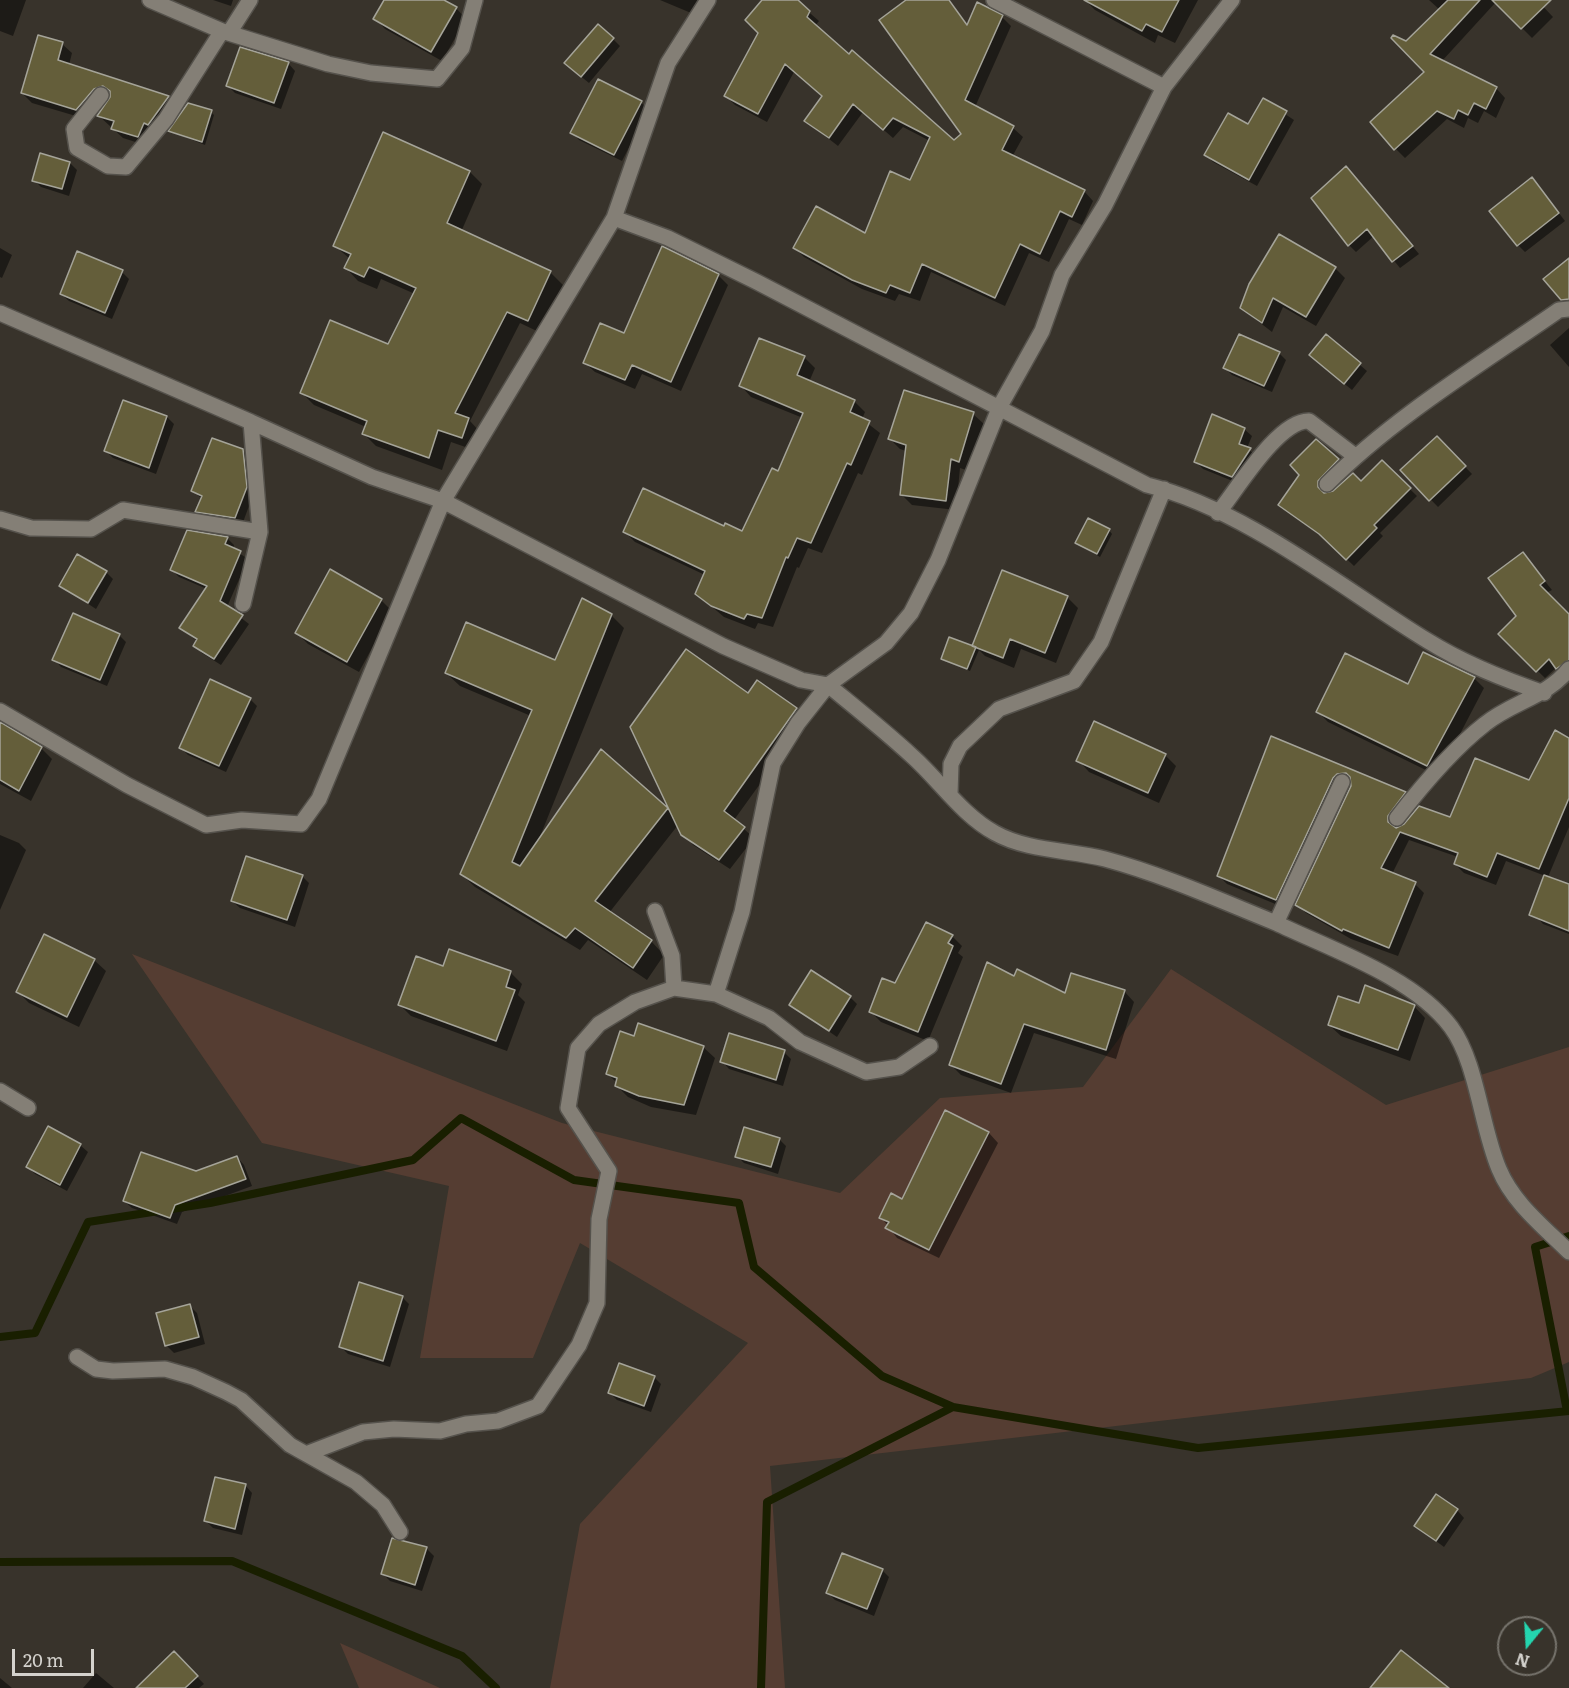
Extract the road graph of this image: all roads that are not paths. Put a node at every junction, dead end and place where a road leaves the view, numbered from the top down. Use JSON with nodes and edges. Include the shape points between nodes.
{"nodes":[{"id":1,"x":150,"y":0,"type":"edge"},
{"id":2,"x":250,"y":0,"type":"edge"},
{"id":3,"x":475,"y":0,"type":"edge"},
{"id":4,"x":708,"y":0,"type":"edge"},
{"id":5,"x":994,"y":0,"type":"edge"},
{"id":6,"x":1232,"y":0,"type":"edge"},
{"id":7,"x":226,"y":32,"type":"junction"},
{"id":8,"x":1164,"y":87,"type":"junction"},
{"id":9,"x":101,"y":95,"type":"dead end"},
{"id":10,"x":614,"y":218,"type":"junction"},
{"id":11,"x":1569,"y":309,"type":"edge"},
{"id":12,"x":0,"y":313,"type":"edge"},
{"id":13,"x":1000,"y":406,"type":"junction"},
{"id":14,"x":252,"y":422,"type":"junction"},
{"id":15,"x":1355,"y":456,"type":"junction"},
{"id":16,"x":1327,"y":484,"type":"dead end"},
{"id":17,"x":1164,"y":489,"type":"junction"},
{"id":18,"x":443,"y":501,"type":"junction"},
{"id":19,"x":1218,"y":513,"type":"junction"},
{"id":20,"x":0,"y":519,"type":"edge"},
{"id":21,"x":260,"y":532,"type":"junction"},
{"id":22,"x":243,"y":604,"type":"dead end"},
{"id":23,"x":1569,"y":669,"type":"edge"},
{"id":24,"x":828,"y":685,"type":"junction"},
{"id":25,"x":1544,"y":693,"type":"junction"},
{"id":26,"x":0,"y":711,"type":"edge"},
{"id":27,"x":1342,"y":782,"type":"dead end"},
{"id":28,"x":950,"y":794,"type":"junction"},
{"id":29,"x":1397,"y":818,"type":"dead end"},
{"id":30,"x":655,"y":911,"type":"dead end"},
{"id":31,"x":1276,"y":923,"type":"junction"},
{"id":32,"x":674,"y":988,"type":"junction"},
{"id":33,"x":716,"y":994,"type":"junction"},
{"id":34,"x":930,"y":1046,"type":"dead end"},
{"id":35,"x":0,"y":1091,"type":"edge"},
{"id":36,"x":28,"y":1108,"type":"dead end"},
{"id":37,"x":1569,"y":1252,"type":"edge"},
{"id":38,"x":77,"y":1357,"type":"dead end"},
{"id":39,"x":306,"y":1454,"type":"junction"},
{"id":40,"x":400,"y":1532,"type":"dead end"}],
"edges":[{"from":1,"to":7,"type":"street"},
{"from":2,"to":7,"type":"street"},
{"from":3,"to":7,"type":"street","via":[[462,48],[437,79],[360,71]]},
{"from":4,"to":10,"type":"street","via":[[668,63]]},
{"from":5,"to":8,"type":"street"},
{"from":6,"to":8,"type":"street"},
{"from":7,"to":9,"type":"street","via":[[166,119],[126,167],[108,166],[77,148],[74,129]]},
{"from":8,"to":13,"type":"street","via":[[1105,205],[1062,275],[1042,331]]},
{"from":10,"to":13,"type":"street","via":[[668,238]]},
{"from":10,"to":18,"type":"street"},
{"from":11,"to":15,"type":"street","via":[[1559,310]]},
{"from":12,"to":14,"type":"street"},
{"from":13,"to":17,"type":"street","via":[[1147,485]]},
{"from":13,"to":24,"type":"street","via":[[938,560],[910,613],[886,643]]},
{"from":14,"to":18,"type":"street","via":[[372,477]]},
{"from":14,"to":21,"type":"street"},
{"from":15,"to":16,"type":"street"},
{"from":15,"to":19,"type":"street","via":[[1309,421],[1301,421],[1261,456]]},
{"from":17,"to":19,"type":"street"},
{"from":17,"to":28,"type":"street","via":[[1101,642],[1074,681],[999,709],[960,747],[951,764]]},
{"from":18,"to":24,"type":"street","via":[[723,646],[801,680]]},
{"from":18,"to":26,"type":"street","via":[[319,799],[301,824],[242,820],[206,825],[127,785]]},
{"from":19,"to":25,"type":"street","via":[[1316,567],[1428,641],[1493,676]]},
{"from":20,"to":21,"type":"street","via":[[32,528],[91,529],[123,510]]},
{"from":21,"to":22,"type":"street"},
{"from":23,"to":25,"type":"street"},
{"from":24,"to":28,"type":"street","via":[[912,756]]},
{"from":24,"to":33,"type":"street","via":[[773,764],[742,912]]},
{"from":25,"to":29,"type":"street","via":[[1485,724]]},
{"from":27,"to":31,"type":"street"},
{"from":28,"to":31,"type":"street","via":[[975,820],[1014,841],[1138,869]]},
{"from":30,"to":32,"type":"street","via":[[672,956]]},
{"from":31,"to":37,"type":"street","via":[[1379,972],[1430,1004],[1450,1026],[1463,1046],[1499,1169],[1513,1195]]},
{"from":32,"to":33,"type":"street"},
{"from":32,"to":39,"type":"street","via":[[634,1002],[608,1018],[578,1048],[568,1108],[609,1171],[599,1219],[597,1303],[579,1346],[538,1406],[498,1421],[440,1431],[363,1432]]},
{"from":33,"to":34,"type":"street","via":[[769,1018],[800,1042],[866,1072],[899,1067]]},
{"from":35,"to":36,"type":"street"},
{"from":38,"to":39,"type":"street","via":[[96,1369],[165,1369],[193,1377],[241,1400],[290,1445]]},
{"from":39,"to":40,"type":"street","via":[[356,1482],[383,1504]]}]}
